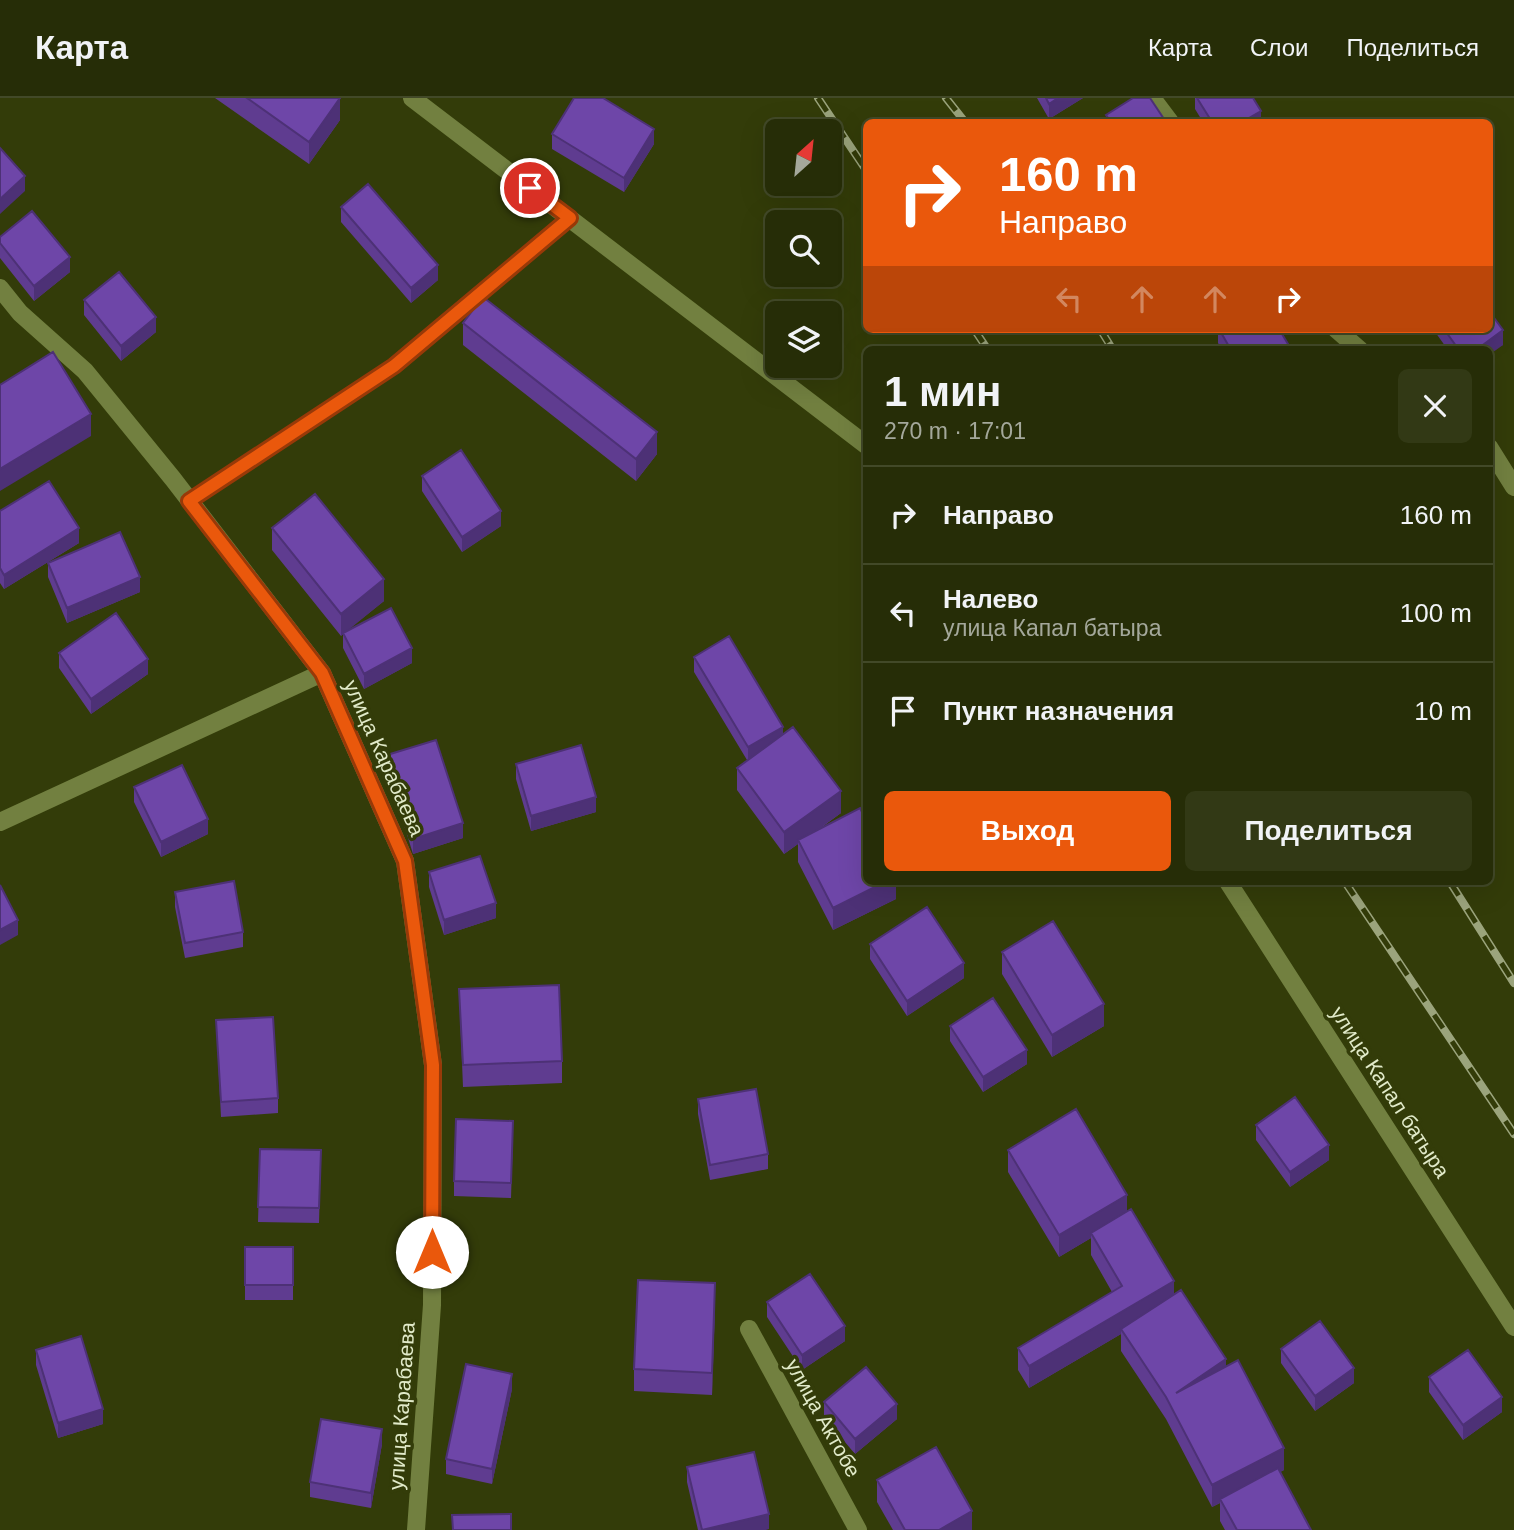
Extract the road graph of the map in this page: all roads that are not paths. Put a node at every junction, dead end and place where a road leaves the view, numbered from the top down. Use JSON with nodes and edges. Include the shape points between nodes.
{"nodes":[{"id":1,"x":412,"y":98,"type":"edge"},
{"id":2,"x":1152,"y":98,"type":"edge"},
{"id":3,"x":1168,"y":119,"type":"edge"},
{"id":4,"x":570,"y":218,"type":"junction"},
{"id":5,"x":0,"y":288,"type":"edge"},
{"id":6,"x":1341,"y":333,"type":"edge"},
{"id":7,"x":1355,"y":346,"type":"edge"},
{"id":8,"x":863,"y":443,"type":"edge"},
{"id":9,"x":1493,"y":453,"type":"edge"},
{"id":10,"x":1514,"y":487,"type":"edge"},
{"id":11,"x":189,"y":501,"type":"junction"},
{"id":12,"x":322,"y":673,"type":"junction"},
{"id":13,"x":0,"y":822,"type":"edge"},
{"id":14,"x":1230,"y":885,"type":"edge"},
{"id":15,"x":1514,"y":1327,"type":"edge"},
{"id":16,"x":748,"y":1329,"type":"dead end"},
{"id":17,"x":416,"y":1530,"type":"edge"},
{"id":18,"x":858,"y":1530,"type":"edge"}],
"edges":[{"from":1,"to":4,"type":"street"},
{"from":2,"to":3,"type":"street"},
{"from":4,"to":8,"type":"street"},
{"from":4,"to":11,"type":"lane","via":[[394,366]]},
{"from":5,"to":11,"type":"street","name":"улица Карабаева","via":[[20,313],[85,371]]},
{"from":6,"to":7,"type":"street"},
{"from":9,"to":10,"type":"street"},
{"from":11,"to":12,"type":"street","name":"улица Карабаева"},
{"from":12,"to":13,"type":"street"},
{"from":12,"to":17,"type":"street","name":"улица Карабаева","via":[[405,861],[433,1065],[432,1305]]},
{"from":14,"to":15,"type":"street","name":"улица Капал батыра"},
{"from":16,"to":18,"type":"street","name":"улица Актобе"}]}
